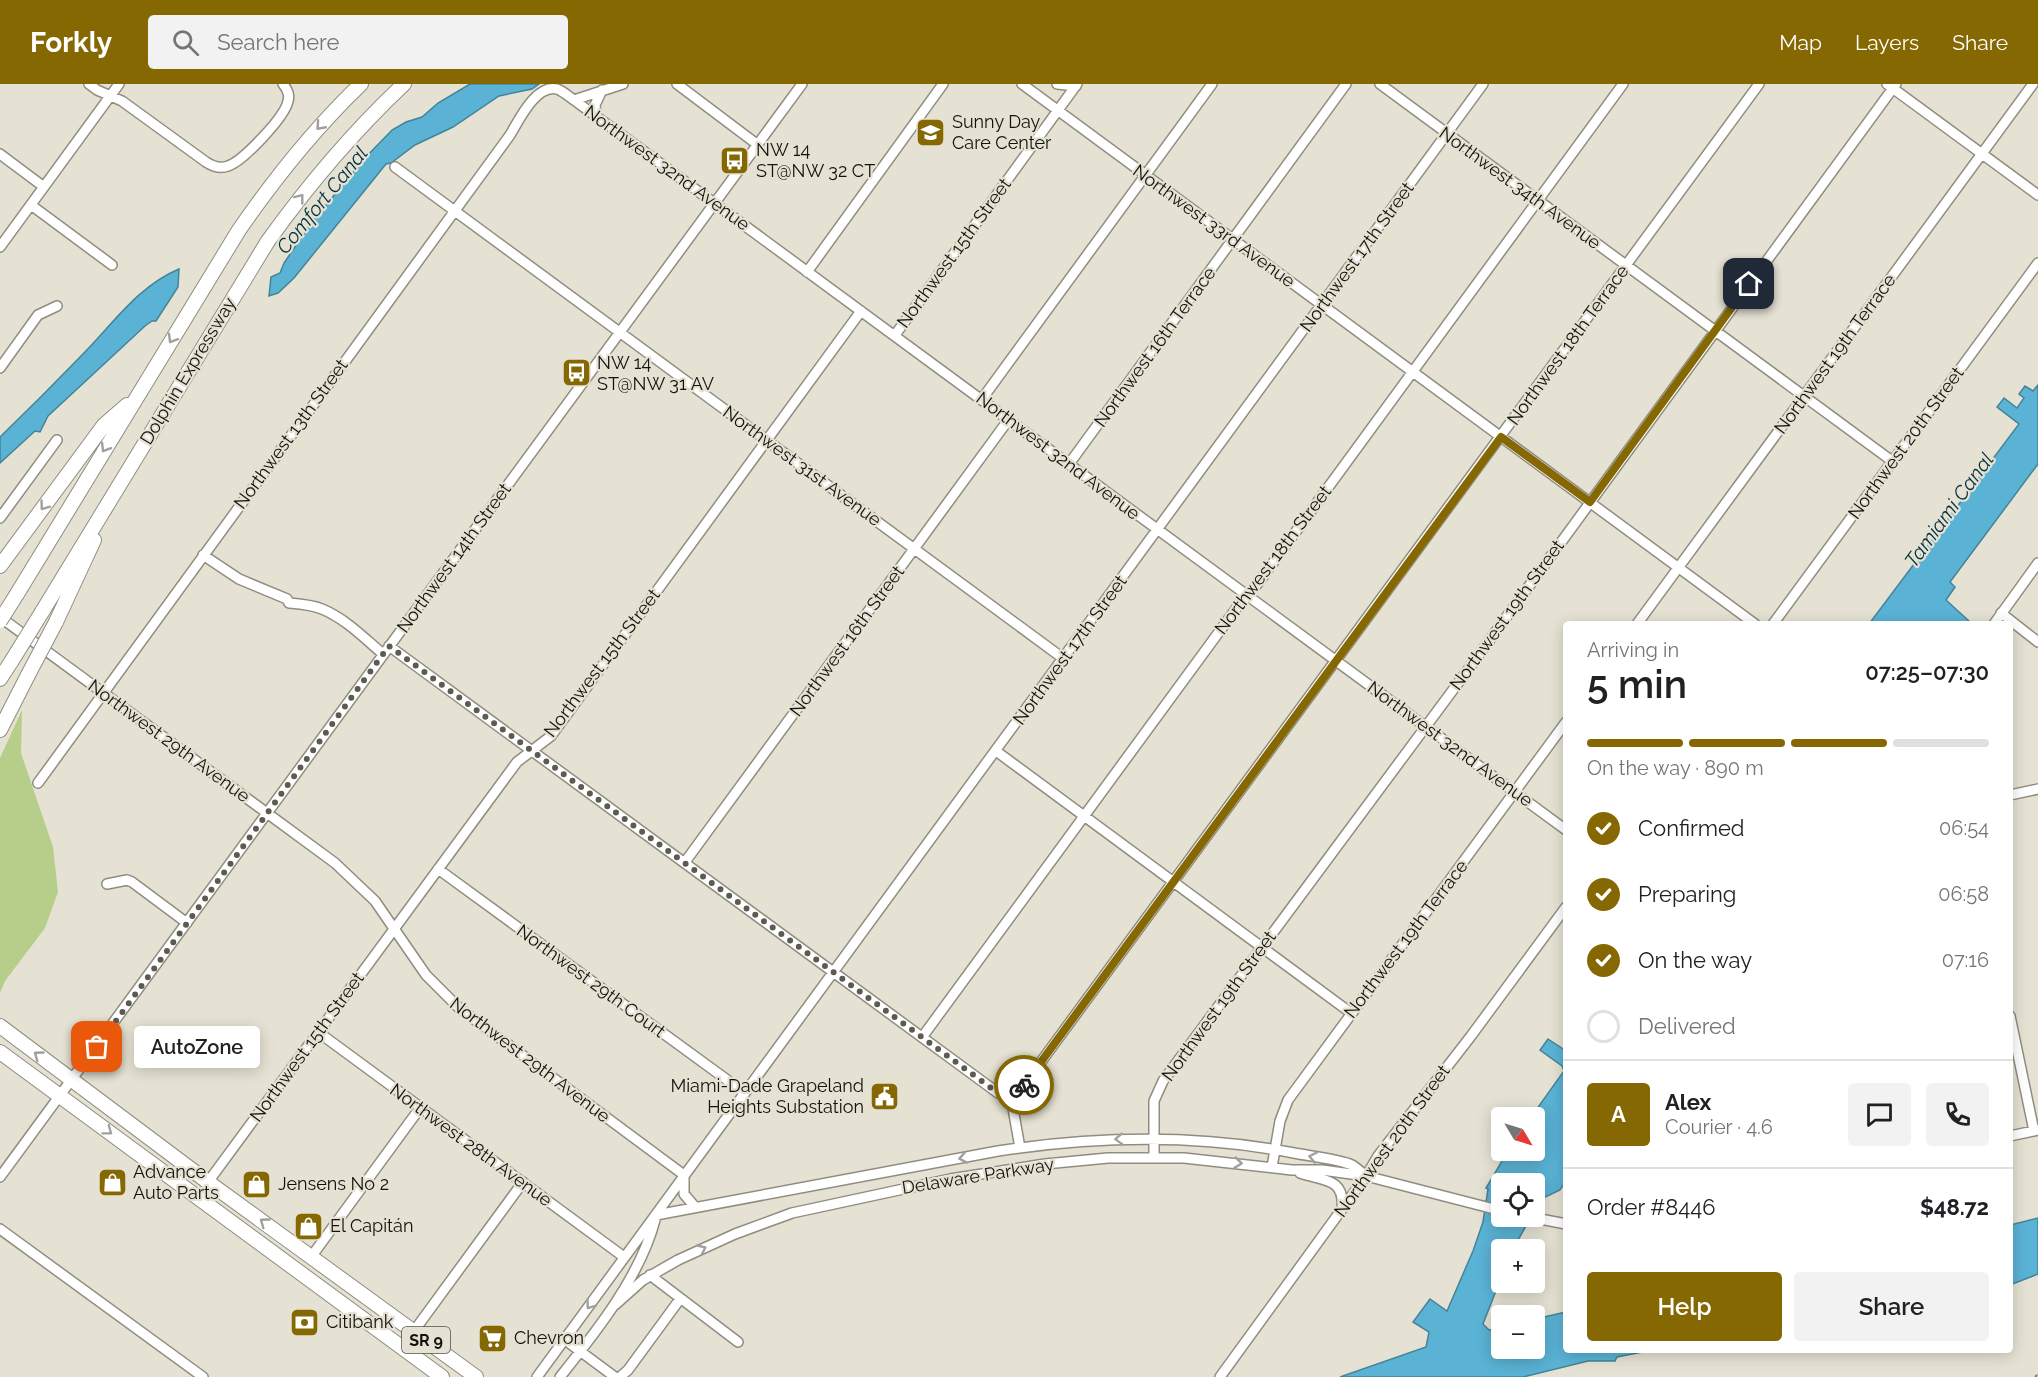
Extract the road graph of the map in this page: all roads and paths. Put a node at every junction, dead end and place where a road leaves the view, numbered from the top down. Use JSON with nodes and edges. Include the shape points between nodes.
{"nodes":[{"id":1,"x":89,"y":84,"type":"edge"},
{"id":2,"x":118,"y":84,"type":"edge"},
{"id":3,"x":283,"y":84,"type":"edge"},
{"id":4,"x":361,"y":84,"type":"edge"},
{"id":5,"x":404,"y":84,"type":"edge"},
{"id":6,"x":623,"y":84,"type":"edge"},
{"id":7,"x":677,"y":84,"type":"edge"},
{"id":8,"x":802,"y":84,"type":"edge"},
{"id":9,"x":943,"y":84,"type":"edge"},
{"id":10,"x":1023,"y":84,"type":"edge"},
{"id":11,"x":1057,"y":84,"type":"edge"},
{"id":12,"x":1212,"y":84,"type":"edge"},
{"id":13,"x":1346,"y":84,"type":"edge"},
{"id":14,"x":1380,"y":84,"type":"edge"},
{"id":15,"x":1483,"y":84,"type":"edge"},
{"id":16,"x":1623,"y":84,"type":"edge"},
{"id":17,"x":1759,"y":84,"type":"edge"},
{"id":18,"x":2032,"y":84,"type":"edge"},
{"id":19,"x":1077,"y":85,"type":"edge"},
{"id":20,"x":1892,"y":85,"type":"edge"},
{"id":21,"x":548,"y":89,"type":"joint"},
{"id":22,"x":602,"y":90,"type":"junction"},
{"id":23,"x":110,"y":95,"type":"junction"},
{"id":24,"x":573,"y":100,"type":"junction"},
{"id":25,"x":1058,"y":110,"type":"junction"},
{"id":26,"x":596,"y":116,"type":"junction"},
{"id":27,"x":1447,"y":134,"type":"junction"},
{"id":28,"x":758,"y":145,"type":"junction"},
{"id":29,"x":1982,"y":153,"type":"junction"},
{"id":30,"x":0,"y":154,"type":"edge"},
{"id":31,"x":395,"y":167,"type":"dead end"},
{"id":32,"x":1145,"y":175,"type":"junction"},
{"id":33,"x":44,"y":187,"type":"junction"},
{"id":34,"x":2038,"y":195,"type":"edge"},
{"id":35,"x":1538,"y":201,"type":"junction"},
{"id":36,"x":714,"y":204,"type":"junction"},
{"id":37,"x":30,"y":205,"type":"junction"},
{"id":38,"x":455,"y":211,"type":"junction"},
{"id":39,"x":1233,"y":239,"type":"junction"},
{"id":40,"x":0,"y":247,"type":"edge"},
{"id":41,"x":2038,"y":263,"type":"edge"},
{"id":42,"x":112,"y":265,"type":"dead end"},
{"id":43,"x":1626,"y":266,"type":"junction"},
{"id":44,"x":807,"y":272,"type":"junction"},
{"id":45,"x":1322,"y":305,"type":"junction"},
{"id":46,"x":57,"y":306,"type":"dead end"},
{"id":47,"x":861,"y":311,"type":"junction"},
{"id":48,"x":619,"y":331,"type":"junction"},
{"id":49,"x":1714,"y":332,"type":"junction"},
{"id":50,"x":895,"y":335,"type":"junction"},
{"id":51,"x":0,"y":368,"type":"edge"},
{"id":52,"x":1413,"y":371,"type":"junction"},
{"id":53,"x":1804,"y":397,"type":"junction"},
{"id":54,"x":136,"y":398,"type":"junction"},
{"id":55,"x":982,"y":399,"type":"junction"},
{"id":56,"x":1009,"y":419,"type":"junction"},
{"id":57,"x":1501,"y":437,"type":"junction"},
{"id":58,"x":57,"y":440,"type":"dead end"},
{"id":59,"x":767,"y":441,"type":"junction"},
{"id":60,"x":1892,"y":461,"type":"junction"},
{"id":61,"x":1069,"y":464,"type":"junction"},
{"id":62,"x":119,"y":483,"type":"junction"},
{"id":63,"x":1590,"y":502,"type":"junction"},
{"id":64,"x":0,"y":518,"type":"edge"},
{"id":65,"x":1158,"y":530,"type":"junction"},
{"id":66,"x":915,"y":549,"type":"junction"},
{"id":67,"x":203,"y":555,"type":"junction"},
{"id":68,"x":2038,"y":563,"type":"edge"},
{"id":69,"x":0,"y":566,"type":"edge"},
{"id":70,"x":1678,"y":567,"type":"junction"},
{"id":71,"x":1248,"y":595,"type":"junction"},
{"id":72,"x":2001,"y":613,"type":"junction"},
{"id":73,"x":0,"y":619,"type":"edge"},
{"id":74,"x":1639,"y":621,"type":"edge"},
{"id":75,"x":1751,"y":621,"type":"edge"},
{"id":76,"x":1775,"y":621,"type":"edge"},
{"id":77,"x":1996,"y":621,"type":"edge"},
{"id":78,"x":2011,"y":621,"type":"edge"},
{"id":79,"x":2013,"y":622,"type":"edge"},
{"id":80,"x":2038,"y":642,"type":"edge"},
{"id":81,"x":389,"y":646,"type":"junction"},
{"id":82,"x":383,"y":654,"type":"junction"},
{"id":83,"x":1064,"y":659,"type":"junction"},
{"id":84,"x":1336,"y":661,"type":"junction"},
{"id":85,"x":0,"y":679,"type":"edge"},
{"id":86,"x":103,"y":693,"type":"junction"},
{"id":87,"x":1426,"y":726,"type":"junction"},
{"id":88,"x":1563,"y":726,"type":"edge"},
{"id":89,"x":0,"y":730,"type":"edge"},
{"id":90,"x":532,"y":750,"type":"junction"},
{"id":91,"x":996,"y":751,"type":"junction"},
{"id":92,"x":38,"y":783,"type":"dead end"},
{"id":93,"x":2038,"y":789,"type":"edge"},
{"id":94,"x":1514,"y":792,"type":"junction"},
{"id":95,"x":2013,"y":794,"type":"edge"},
{"id":96,"x":267,"y":813,"type":"junction"},
{"id":97,"x":1085,"y":816,"type":"junction"},
{"id":98,"x":1563,"y":828,"type":"edge"},
{"id":99,"x":685,"y":862,"type":"junction"},
{"id":100,"x":438,"y":869,"type":"junction"},
{"id":101,"x":1173,"y":881,"type":"junction"},
{"id":102,"x":107,"y":884,"type":"dead end"},
{"id":103,"x":1563,"y":911,"type":"edge"},
{"id":104,"x":187,"y":923,"type":"junction"},
{"id":105,"x":394,"y":929,"type":"junction"},
{"id":106,"x":1263,"y":947,"type":"junction"},
{"id":107,"x":834,"y":972,"type":"junction"},
{"id":108,"x":1351,"y":1013,"type":"junction"},
{"id":109,"x":0,"y":1026,"type":"edge"},
{"id":110,"x":2013,"y":1029,"type":"edge"},
{"id":111,"x":318,"y":1032,"type":"junction"},
{"id":112,"x":923,"y":1036,"type":"junction"},
{"id":113,"x":0,"y":1052,"type":"edge"},
{"id":114,"x":73,"y":1080,"type":"junction"},
{"id":115,"x":745,"y":1093,"type":"junction"},
{"id":116,"x":61,"y":1096,"type":"junction"},
{"id":117,"x":1011,"y":1097,"type":"junction"},
{"id":118,"x":420,"y":1108,"type":"junction"},
{"id":119,"x":2036,"y":1130,"type":"edge"},
{"id":120,"x":2013,"y":1135,"type":"edge"},
{"id":121,"x":1154,"y":1138,"type":"junction"},
{"id":122,"x":1020,"y":1148,"type":"junction"},
{"id":123,"x":1275,"y":1149,"type":"junction"},
{"id":124,"x":1154,"y":1158,"type":"junction"},
{"id":125,"x":1272,"y":1167,"type":"junction"},
{"id":126,"x":1292,"y":1170,"type":"junction"},
{"id":127,"x":1,"y":1172,"type":"edge"},
{"id":128,"x":684,"y":1175,"type":"junction"},
{"id":129,"x":1366,"y":1176,"type":"junction"},
{"id":130,"x":208,"y":1182,"type":"junction"},
{"id":131,"x":523,"y":1182,"type":"junction"},
{"id":132,"x":695,"y":1207,"type":"junction"},
{"id":133,"x":1491,"y":1209,"type":"edge"},
{"id":134,"x":1342,"y":1210,"type":"junction"},
{"id":135,"x":656,"y":1215,"type":"junction"},
{"id":136,"x":1545,"y":1221,"type":"edge"},
{"id":137,"x":1563,"y":1224,"type":"edge"},
{"id":138,"x":0,"y":1229,"type":"edge"},
{"id":139,"x":311,"y":1257,"type":"junction"},
{"id":140,"x":624,"y":1257,"type":"junction"},
{"id":141,"x":281,"y":1259,"type":"junction"},
{"id":142,"x":336,"y":1274,"type":"junction"},
{"id":143,"x":650,"y":1275,"type":"junction"},
{"id":144,"x":309,"y":1279,"type":"junction"},
{"id":145,"x":680,"y":1299,"type":"junction"},
{"id":146,"x":615,"y":1305,"type":"junction"},
{"id":147,"x":414,"y":1331,"type":"junction"},
{"id":148,"x":387,"y":1336,"type":"junction"},
{"id":149,"x":565,"y":1340,"type":"junction"},
{"id":150,"x":738,"y":1342,"type":"dead end"},
{"id":151,"x":580,"y":1351,"type":"junction"},
{"id":152,"x":203,"y":1377,"type":"edge"},
{"id":153,"x":442,"y":1377,"type":"edge"},
{"id":154,"x":476,"y":1377,"type":"edge"},
{"id":155,"x":537,"y":1377,"type":"edge"},
{"id":156,"x":560,"y":1377,"type":"edge"},
{"id":157,"x":615,"y":1377,"type":"edge"},
{"id":158,"x":620,"y":1377,"type":"edge"},
{"id":159,"x":1220,"y":1377,"type":"edge"}],
"edges":[{"from":1,"to":23,"type":"street"},
{"from":2,"to":23,"type":"street"},
{"from":3,"to":23,"type":"street","via":[[289,96],[285,110],[235,163],[221,168],[206,162]]},
{"from":4,"to":54,"type":"highway","name":"Dolphin Expressway","one_way":true,"via":[[309,138],[258,203]]},
{"from":62,"to":5,"type":"highway","name":"Dolphin Expressway","one_way":true,"via":[[275,231],[341,148]]},
{"from":6,"to":22,"type":"street"},
{"from":7,"to":28,"type":"street"},
{"from":8,"to":28,"type":"street","name":"Northwest 14th Street"},
{"from":9,"to":44,"type":"street"},
{"from":10,"to":25,"type":"street","name":"Northwest 33rd Avenue"},
{"from":11,"to":19,"type":"street"},
{"from":12,"to":32,"type":"street"},
{"from":13,"to":39,"type":"street","name":"Northwest 16th Terrace"},
{"from":14,"to":27,"type":"street","name":"Northwest 34th Avenue"},
{"from":15,"to":27,"type":"street","name":"Northwest 17th Street"},
{"from":16,"to":35,"type":"street","name":"Northwest 18th Street"},
{"from":17,"to":43,"type":"street","name":"Northwest 18th Terrace"},
{"from":18,"to":29,"type":"street","name":"Northwest 19th Terrace"},
{"from":19,"to":25,"type":"street","name":"Northwest 15th Street"},
{"from":20,"to":29,"type":"street"},
{"from":20,"to":49,"type":"street","name":"Northwest 19th Street"},
{"from":21,"to":24,"type":"street","name":"Northwest 32nd Avenue","via":[[558,90]]},
{"from":21,"to":38,"type":"street","name":"Northwest 13th Street","via":[[530,104]]},
{"from":22,"to":24,"type":"street"},
{"from":22,"to":26,"type":"street","via":[[595,105]]},
{"from":23,"to":33,"type":"street"},
{"from":24,"to":26,"type":"street","name":"Northwest 32nd Avenue"},
{"from":25,"to":32,"type":"street","name":"Northwest 33rd Avenue"},
{"from":25,"to":50,"type":"street","name":"Northwest 15th Street"},
{"from":26,"to":36,"type":"street","name":"Northwest 32nd Avenue"},
{"from":27,"to":35,"type":"street","name":"Northwest 34th Avenue"},
{"from":27,"to":45,"type":"street","name":"Northwest 17th Street"},
{"from":28,"to":36,"type":"street","name":"Northwest 14th Street"},
{"from":29,"to":34,"type":"street"},
{"from":29,"to":53,"type":"street","name":"Northwest 19th Terrace"},
{"from":30,"to":33,"type":"street"},
{"from":31,"to":38,"type":"street","name":"Northwest 31st Avenue"},
{"from":32,"to":39,"type":"street","name":"Northwest 33rd Avenue"},
{"from":32,"to":55,"type":"street"},
{"from":33,"to":37,"type":"street"},
{"from":35,"to":43,"type":"street","name":"Northwest 34th Avenue"},
{"from":35,"to":52,"type":"street","name":"Northwest 18th Street"},
{"from":36,"to":44,"type":"street","name":"Northwest 32nd Avenue"},
{"from":36,"to":48,"type":"street","name":"Northwest 14th Street"},
{"from":37,"to":40,"type":"street"},
{"from":37,"to":42,"type":"street"},
{"from":38,"to":48,"type":"street","name":"Northwest 31st Avenue"},
{"from":38,"to":67,"type":"street","name":"Northwest 13th Street"},
{"from":39,"to":45,"type":"street","name":"Northwest 33rd Avenue"},
{"from":39,"to":61,"type":"street","name":"Northwest 16th Terrace"},
{"from":41,"to":60,"type":"street","name":"Northwest 20th Street"},
{"from":43,"to":49,"type":"street","name":"Northwest 34th Avenue"},
{"from":43,"to":57,"type":"street","name":"Northwest 18th Terrace"},
{"from":44,"to":47,"type":"street","name":"Northwest 32nd Avenue"},
{"from":45,"to":52,"type":"street","name":"Northwest 33rd Avenue"},
{"from":45,"to":65,"type":"street","name":"Northwest 17th Street"},
{"from":46,"to":51,"type":"street","via":[[38,315]]},
{"from":47,"to":50,"type":"street","name":"Northwest 32nd Avenue"},
{"from":47,"to":59,"type":"street","name":"Northwest 15th Street"},
{"from":48,"to":59,"type":"street","name":"Northwest 31st Avenue"},
{"from":48,"to":81,"type":"street","name":"Northwest 14th Street"},
{"from":49,"to":53,"type":"street","name":"Northwest 34th Avenue"},
{"from":49,"to":63,"type":"street","name":"Northwest 19th Street"},
{"from":50,"to":55,"type":"street","name":"Northwest 32nd Avenue"},
{"from":52,"to":57,"type":"street","name":"Northwest 33rd Avenue"},
{"from":52,"to":71,"type":"street","name":"Northwest 18th Street"},
{"from":53,"to":60,"type":"street","name":"Northwest 34th Avenue"},
{"from":53,"to":70,"type":"street","name":"Northwest 19th Terrace"},
{"from":54,"to":69,"type":"highway","one_way":true,"via":[[104,425]]},
{"from":54,"to":73,"type":"highway","name":"Dolphin Expressway","one_way":true,"bridge":true},
{"from":55,"to":56,"type":"street","name":"Northwest 32nd Avenue"},
{"from":56,"to":61,"type":"street","name":"Northwest 32nd Avenue"},
{"from":56,"to":66,"type":"street","name":"Northwest 16th Street"},
{"from":57,"to":63,"type":"street","name":"Northwest 33rd Avenue"},
{"from":57,"to":84,"type":"street","name":"Northwest 18th Terrace"},
{"from":58,"to":64,"type":"street"},
{"from":59,"to":66,"type":"street","name":"Northwest 31st Avenue"},
{"from":59,"to":90,"type":"street","name":"Northwest 15th Street","via":[[551,736]]},
{"from":60,"to":76,"type":"street","name":"Northwest 20th Street"},
{"from":61,"to":65,"type":"street","name":"Northwest 32nd Avenue"},
{"from":62,"to":85,"type":"highway","name":"Dolphin Expressway","bridge":true},
{"from":62,"to":89,"type":"highway","bridge":true,"via":[[56,622]]},
{"from":63,"to":70,"type":"street","name":"Northwest 33rd Avenue"},
{"from":63,"to":87,"type":"street","name":"Northwest 19th Street"},
{"from":65,"to":71,"type":"street","name":"Northwest 32nd Avenue"},
{"from":65,"to":83,"type":"street","name":"Northwest 17th Street"},
{"from":66,"to":83,"type":"street","name":"Northwest 31st Avenue"},
{"from":66,"to":99,"type":"street","name":"Northwest 16th Street"},
{"from":67,"to":82,"type":"street","via":[[239,579],[290,603],[327,612]]},
{"from":67,"to":86,"type":"street","name":"Northwest 13th Street"},
{"from":68,"to":72,"type":"street"},
{"from":70,"to":74,"type":"street","name":"Northwest 19th Terrace"},
{"from":70,"to":75,"type":"street","name":"Northwest 33rd Avenue"},
{"from":71,"to":84,"type":"street","name":"Northwest 32nd Avenue"},
{"from":71,"to":97,"type":"street","name":"Northwest 18th Street"},
{"from":72,"to":77,"type":"street"},
{"from":72,"to":78,"type":"street"},
{"from":73,"to":86,"type":"street","name":"Northwest 29th Avenue"},
{"from":79,"to":80,"type":"street"},
{"from":81,"to":82,"type":"street","name":"Northwest 14th Street"},
{"from":81,"to":90,"type":"street"},
{"from":82,"to":96,"type":"street","name":"Northwest 14th Street"},
{"from":83,"to":91,"type":"street","name":"Northwest 17th Street"},
{"from":84,"to":87,"type":"street","name":"Northwest 32nd Avenue"},
{"from":84,"to":101,"type":"street","name":"Northwest 18th Terrace"},
{"from":86,"to":92,"type":"street","name":"Northwest 13th Street"},
{"from":86,"to":96,"type":"street","name":"Northwest 29th Avenue"},
{"from":87,"to":94,"type":"street","name":"Northwest 32nd Avenue"},
{"from":87,"to":106,"type":"street","name":"Northwest 19th Street"},
{"from":88,"to":94,"type":"street","name":"Northwest 19th Terrace"},
{"from":90,"to":99,"type":"street"},
{"from":90,"to":100,"type":"street","name":"Northwest 15th Street","via":[[517,762]]},
{"from":91,"to":97,"type":"street"},
{"from":91,"to":107,"type":"street","name":"Northwest 17th Street"},
{"from":93,"to":95,"type":"street"},
{"from":94,"to":98,"type":"street","name":"Northwest 32nd Avenue"},
{"from":94,"to":108,"type":"street","name":"Northwest 19th Terrace"},
{"from":96,"to":104,"type":"street","name":"Northwest 14th Street"},
{"from":96,"to":105,"type":"street","name":"Northwest 29th Avenue","via":[[357,882]]},
{"from":97,"to":101,"type":"street"},
{"from":97,"to":112,"type":"street","name":"Northwest 18th Street"},
{"from":99,"to":107,"type":"street"},
{"from":100,"to":105,"type":"street","name":"Northwest 15th Street"},
{"from":100,"to":115,"type":"street","name":"Northwest 29th Court"},
{"from":101,"to":106,"type":"street"},
{"from":101,"to":117,"type":"street","name":"Northwest 18th Terrace","via":[[1021,1089]]},
{"from":102,"to":104,"type":"street","via":[[132,882]]},
{"from":103,"to":129,"type":"street","name":"Northwest 20th Street","via":[[1389,1140]]},
{"from":104,"to":114,"type":"street","name":"Northwest 14th Street"},
{"from":105,"to":111,"type":"street","name":"Northwest 15th Street"},
{"from":105,"to":128,"type":"street","name":"Northwest 29th Avenue","via":[[426,975],[464,1013]]},
{"from":106,"to":108,"type":"street"},
{"from":106,"to":121,"type":"street","name":"Northwest 19th Street","via":[[1159,1088]]},
{"from":107,"to":112,"type":"street"},
{"from":107,"to":115,"type":"street","name":"Northwest 17th Street"},
{"from":108,"to":123,"type":"street","name":"Northwest 19th Terrace","via":[[1288,1100]]},
{"from":114,"to":109,"type":"highway","number":"SR 9","one_way":true},
{"from":110,"to":119,"type":"street"},
{"from":111,"to":118,"type":"street","name":"Northwest 28th Avenue"},
{"from":111,"to":130,"type":"street","name":"Northwest 15th Street"},
{"from":112,"to":117,"type":"street","via":[[998,1093]]},
{"from":113,"to":116,"type":"highway","number":"SR 9"},
{"from":114,"to":116,"type":"street","name":"Northwest 14th Street"},
{"from":114,"to":130,"type":"highway","number":"SR 9"},
{"from":115,"to":128,"type":"street","name":"Northwest 17th Street"},
{"from":116,"to":127,"type":"street","name":"Northwest 14th Street"},
{"from":116,"to":141,"type":"highway","number":"SR 9","one_way":true},
{"from":117,"to":122,"type":"street"},
{"from":118,"to":131,"type":"street","name":"Northwest 28th Avenue"},
{"from":118,"to":139,"type":"street"},
{"from":119,"to":120,"type":"street"},
{"from":121,"to":122,"type":"street","name":"Delaware Parkway","one_way":true},
{"from":121,"to":123,"type":"street","name":"Delaware Parkway"},
{"from":121,"to":124,"type":"street","name":"Northwest 19th Street"},
{"from":122,"to":132,"type":"street","name":"Delaware Parkway","one_way":true},
{"from":123,"to":125,"type":"street","name":"Northwest 19th Terrace"},
{"from":129,"to":123,"type":"street","name":"Delaware Parkway","one_way":true,"via":[[1351,1165]]},
{"from":124,"to":125,"type":"street","name":"Delaware Parkway","one_way":true},
{"from":143,"to":124,"type":"street","name":"Delaware Parkway","one_way":true,"via":[[735,1234],[833,1203],[1009,1168],[1108,1158]]},
{"from":125,"to":126,"type":"street","name":"Delaware Parkway"},
{"from":126,"to":129,"type":"street","name":"Delaware Parkway"},
{"from":126,"to":134,"type":"street","via":[[1337,1186],[1342,1195]]},
{"from":128,"to":132,"type":"street","via":[[684,1194]]},
{"from":128,"to":135,"type":"street","name":"Northwest 17th Street"},
{"from":129,"to":133,"type":"street","name":"Delaware Parkway"},
{"from":129,"to":134,"type":"street","name":"Northwest 20th Street"},
{"from":139,"to":130,"type":"highway","number":"SR 9","one_way":true},
{"from":131,"to":140,"type":"street","name":"Northwest 28th Avenue"},
{"from":131,"to":147,"type":"street"},
{"from":132,"to":135,"type":"street","name":"Delaware Parkway"},
{"from":134,"to":159,"type":"street","name":"Northwest 20th Street"},
{"from":135,"to":140,"type":"street","name":"Northwest 17th Street"},
{"from":135,"to":146,"type":"street","name":"Northwest 17th Street","via":[[651,1234]]},
{"from":136,"to":137,"type":"street"},
{"from":138,"to":152,"type":"street"},
{"from":139,"to":141,"type":"highway"},
{"from":139,"to":142,"type":"highway","number":"SR 9"},
{"from":140,"to":149,"type":"street","name":"Northwest 17th Street","one_way":true},
{"from":141,"to":144,"type":"highway","number":"SR 9"},
{"from":142,"to":144,"type":"highway"},
{"from":142,"to":147,"type":"highway","number":"SR 9"},
{"from":143,"to":145,"type":"street"},
{"from":143,"to":146,"type":"street","name":"Delaware Parkway"},
{"from":144,"to":148,"type":"highway","number":"SR 9"},
{"from":145,"to":150,"type":"street"},
{"from":145,"to":158,"type":"street"},
{"from":146,"to":151,"type":"street","name":"Northwest 17th Street"},
{"from":147,"to":148,"type":"highway"},
{"from":147,"to":154,"type":"highway","number":"SR 9"},
{"from":148,"to":153,"type":"highway","number":"SR 9"},
{"from":149,"to":151,"type":"street"},
{"from":149,"to":155,"type":"street","name":"Northwest 17th Street"},
{"from":151,"to":156,"type":"street","name":"Northwest 17th Street"},
{"from":151,"to":157,"type":"street"}]}
